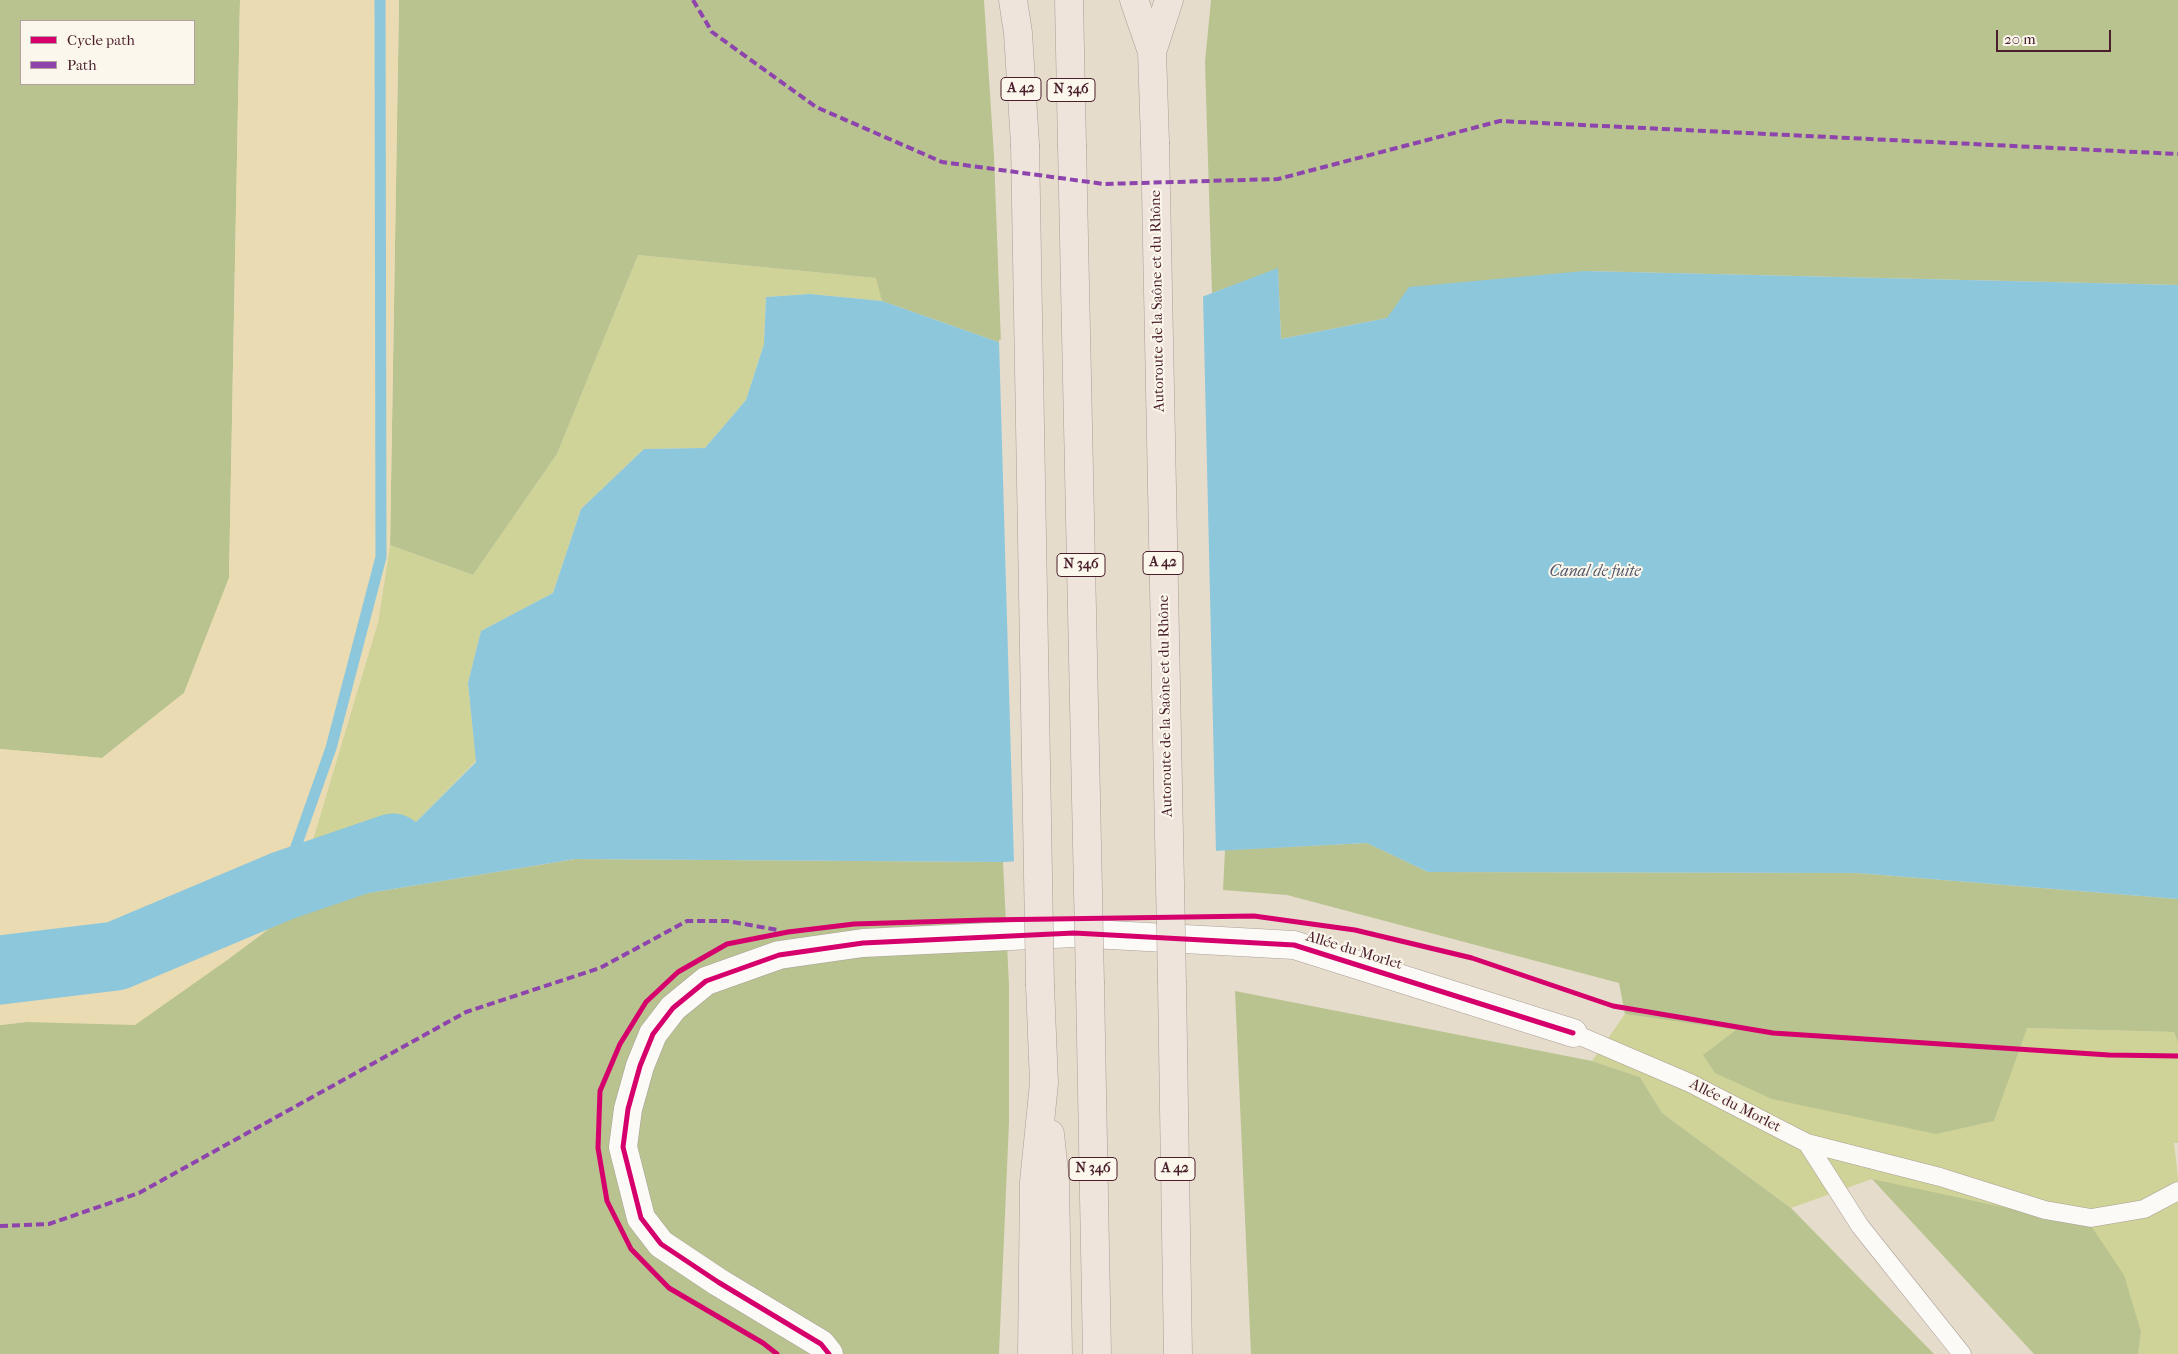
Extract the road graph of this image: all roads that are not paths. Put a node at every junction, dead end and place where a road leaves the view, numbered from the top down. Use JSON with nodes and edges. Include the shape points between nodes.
{"nodes":[{"id":1,"x":1013,"y":0,"type":"edge"},
{"id":2,"x":1070,"y":0,"type":"edge"},
{"id":3,"x":1134,"y":0,"type":"edge"},
{"id":4,"x":1169,"y":0,"type":"edge"},
{"id":5,"x":1152,"y":52,"type":"junction"},
{"id":6,"x":1573,"y":1033,"type":"joint"},
{"id":7,"x":1044,"y":1083,"type":"junction"},
{"id":8,"x":1807,"y":1143,"type":"junction"},
{"id":9,"x":2178,"y":1191,"type":"edge"},
{"id":10,"x":829,"y":1354,"type":"edge"},
{"id":11,"x":1032,"y":1354,"type":"edge"},
{"id":12,"x":1058,"y":1354,"type":"edge"},
{"id":13,"x":1097,"y":1354,"type":"edge"},
{"id":14,"x":1178,"y":1354,"type":"edge"},
{"id":15,"x":1962,"y":1354,"type":"edge"}],
"edges":[{"from":1,"to":7,"type":"highway","number":"A 42","bridge":true,"via":[[1026,144]]},
{"from":2,"to":13,"type":"highway","number":"N 346","bridge":true},
{"from":3,"to":5,"type":"highway"},
{"from":4,"to":5,"type":"highway","name":"Autoroute de la Saône et du Rhône","number":"A 42"},
{"from":5,"to":14,"type":"highway","name":"Autoroute de la Saône et du Rhône","number":"A 42","bridge":true},
{"from":6,"to":8,"type":"lane","name":"Allée du Morlet","via":[[1690,1083]]},
{"from":6,"to":10,"type":"street","name":"Allée du Morlet","via":[[1294,945],[1074,933],[863,943],[779,955],[706,981],[673,1008],[653,1034],[628,1109],[623,1147],[641,1218],[661,1244],[821,1344]]},
{"from":7,"to":11,"type":"highway","number":"A 42","via":[[1034,1182]]},
{"from":7,"to":12,"type":"highway","number":"N 346","via":[[1056,1180]]},
{"from":8,"to":9,"type":"lane","name":"Allée du Morlet","via":[[1940,1177],[2045,1210],[2091,1218],[2144,1209]]},
{"from":8,"to":15,"type":"lane","via":[[1860,1226]]}]}
